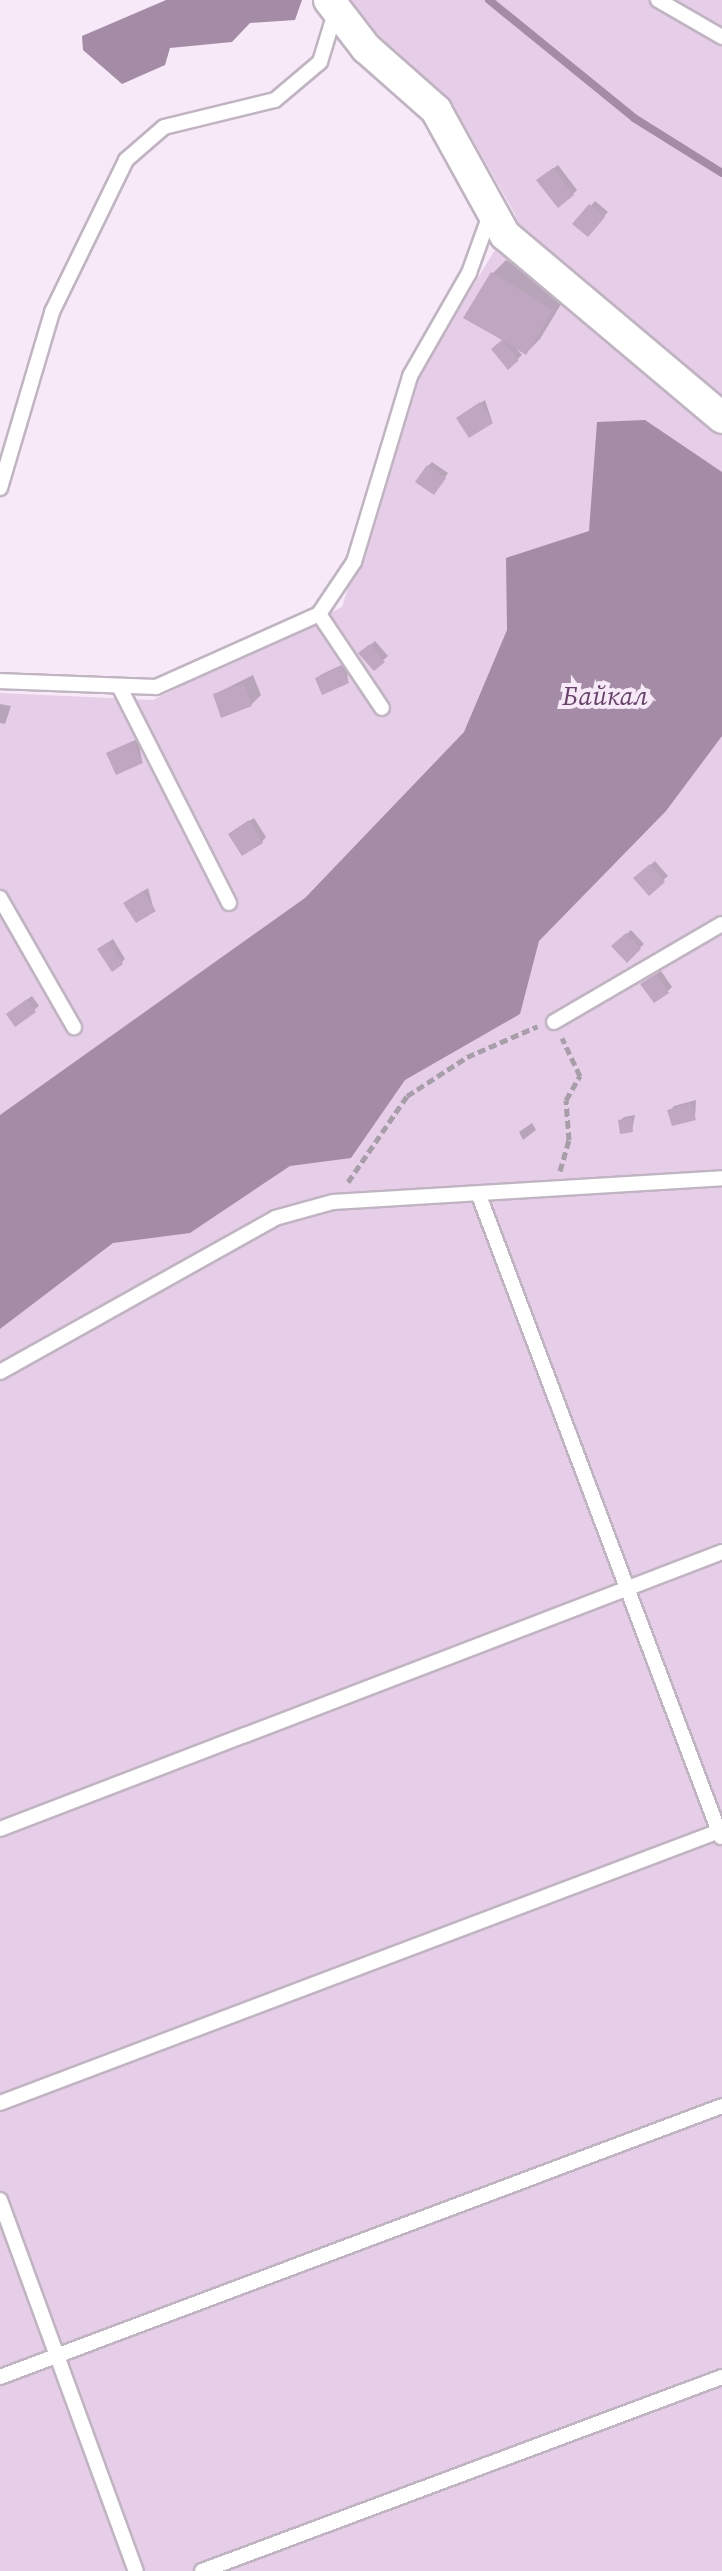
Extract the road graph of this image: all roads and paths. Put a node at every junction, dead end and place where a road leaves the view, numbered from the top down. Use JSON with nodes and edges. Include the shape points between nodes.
{"nodes":[{"id":1,"x":658,"y":0,"type":"edge"},
{"id":2,"x":332,"y":6,"type":"edge"},
{"id":3,"x":722,"y":37,"type":"edge"},
{"id":4,"x":492,"y":207,"type":"junction"},
{"id":5,"x":722,"y":418,"type":"edge"},
{"id":6,"x":0,"y":488,"type":"edge"},
{"id":7,"x":319,"y":614,"type":"junction"},
{"id":8,"x":0,"y":681,"type":"edge"},
{"id":9,"x":120,"y":688,"type":"junction"},
{"id":10,"x":382,"y":708,"type":"dead end"},
{"id":11,"x":0,"y":898,"type":"edge"},
{"id":12,"x":229,"y":903,"type":"dead end"},
{"id":13,"x":722,"y":924,"type":"edge"},
{"id":14,"x":554,"y":1022,"type":"junction"},
{"id":15,"x":74,"y":1027,"type":"dead end"},
{"id":16,"x":722,"y":1178,"type":"edge"},
{"id":17,"x":553,"y":1192,"type":"junction"},
{"id":18,"x":480,"y":1198,"type":"junction"},
{"id":19,"x":333,"y":1202,"type":"junction"},
{"id":20,"x":0,"y":1372,"type":"edge"},
{"id":21,"x":722,"y":1552,"type":"edge"},
{"id":22,"x":625,"y":1589,"type":"junction"},
{"id":23,"x":0,"y":1829,"type":"edge"},
{"id":24,"x":721,"y":1833,"type":"edge"},
{"id":25,"x":0,"y":2103,"type":"edge"},
{"id":26,"x":722,"y":2106,"type":"edge"},
{"id":27,"x":0,"y":2200,"type":"edge"},
{"id":28,"x":55,"y":2355,"type":"junction"},
{"id":29,"x":0,"y":2377,"type":"edge"},
{"id":30,"x":722,"y":2377,"type":"edge"},
{"id":31,"x":136,"y":2571,"type":"edge"},
{"id":32,"x":202,"y":2571,"type":"edge"}],
"edges":[{"from":1,"to":3,"type":"lane"},
{"from":2,"to":4,"type":"street","via":[[436,110]]},
{"from":2,"to":6,"type":"lane","via":[[320,62],[275,100],[164,127],[126,160],[52,312]]},
{"from":4,"to":5,"type":"street","via":[[505,235]]},
{"from":4,"to":7,"type":"lane","via":[[469,273],[410,376],[354,562]]},
{"from":7,"to":9,"type":"lane","via":[[156,687]]},
{"from":7,"to":10,"type":"lane"},
{"from":8,"to":9,"type":"lane"},
{"from":9,"to":12,"type":"lane"},
{"from":11,"to":15,"type":"lane"},
{"from":13,"to":14,"type":"lane"},
{"from":14,"to":17,"type":"path","via":[[580,1076],[566,1100],[569,1140]]},
{"from":14,"to":19,"type":"path","via":[[480,1050],[407,1096]]},
{"from":16,"to":17,"type":"lane"},
{"from":17,"to":18,"type":"lane"},
{"from":18,"to":19,"type":"lane"},
{"from":18,"to":22,"type":"lane","via":[[593,1486]]},
{"from":19,"to":20,"type":"lane","via":[[275,1218]]},
{"from":21,"to":22,"type":"lane"},
{"from":22,"to":23,"type":"lane"},
{"from":22,"to":24,"type":"lane"},
{"from":24,"to":25,"type":"lane"},
{"from":26,"to":28,"type":"lane"},
{"from":27,"to":28,"type":"lane"},
{"from":28,"to":29,"type":"lane"},
{"from":28,"to":31,"type":"lane"},
{"from":30,"to":32,"type":"lane"}]}
